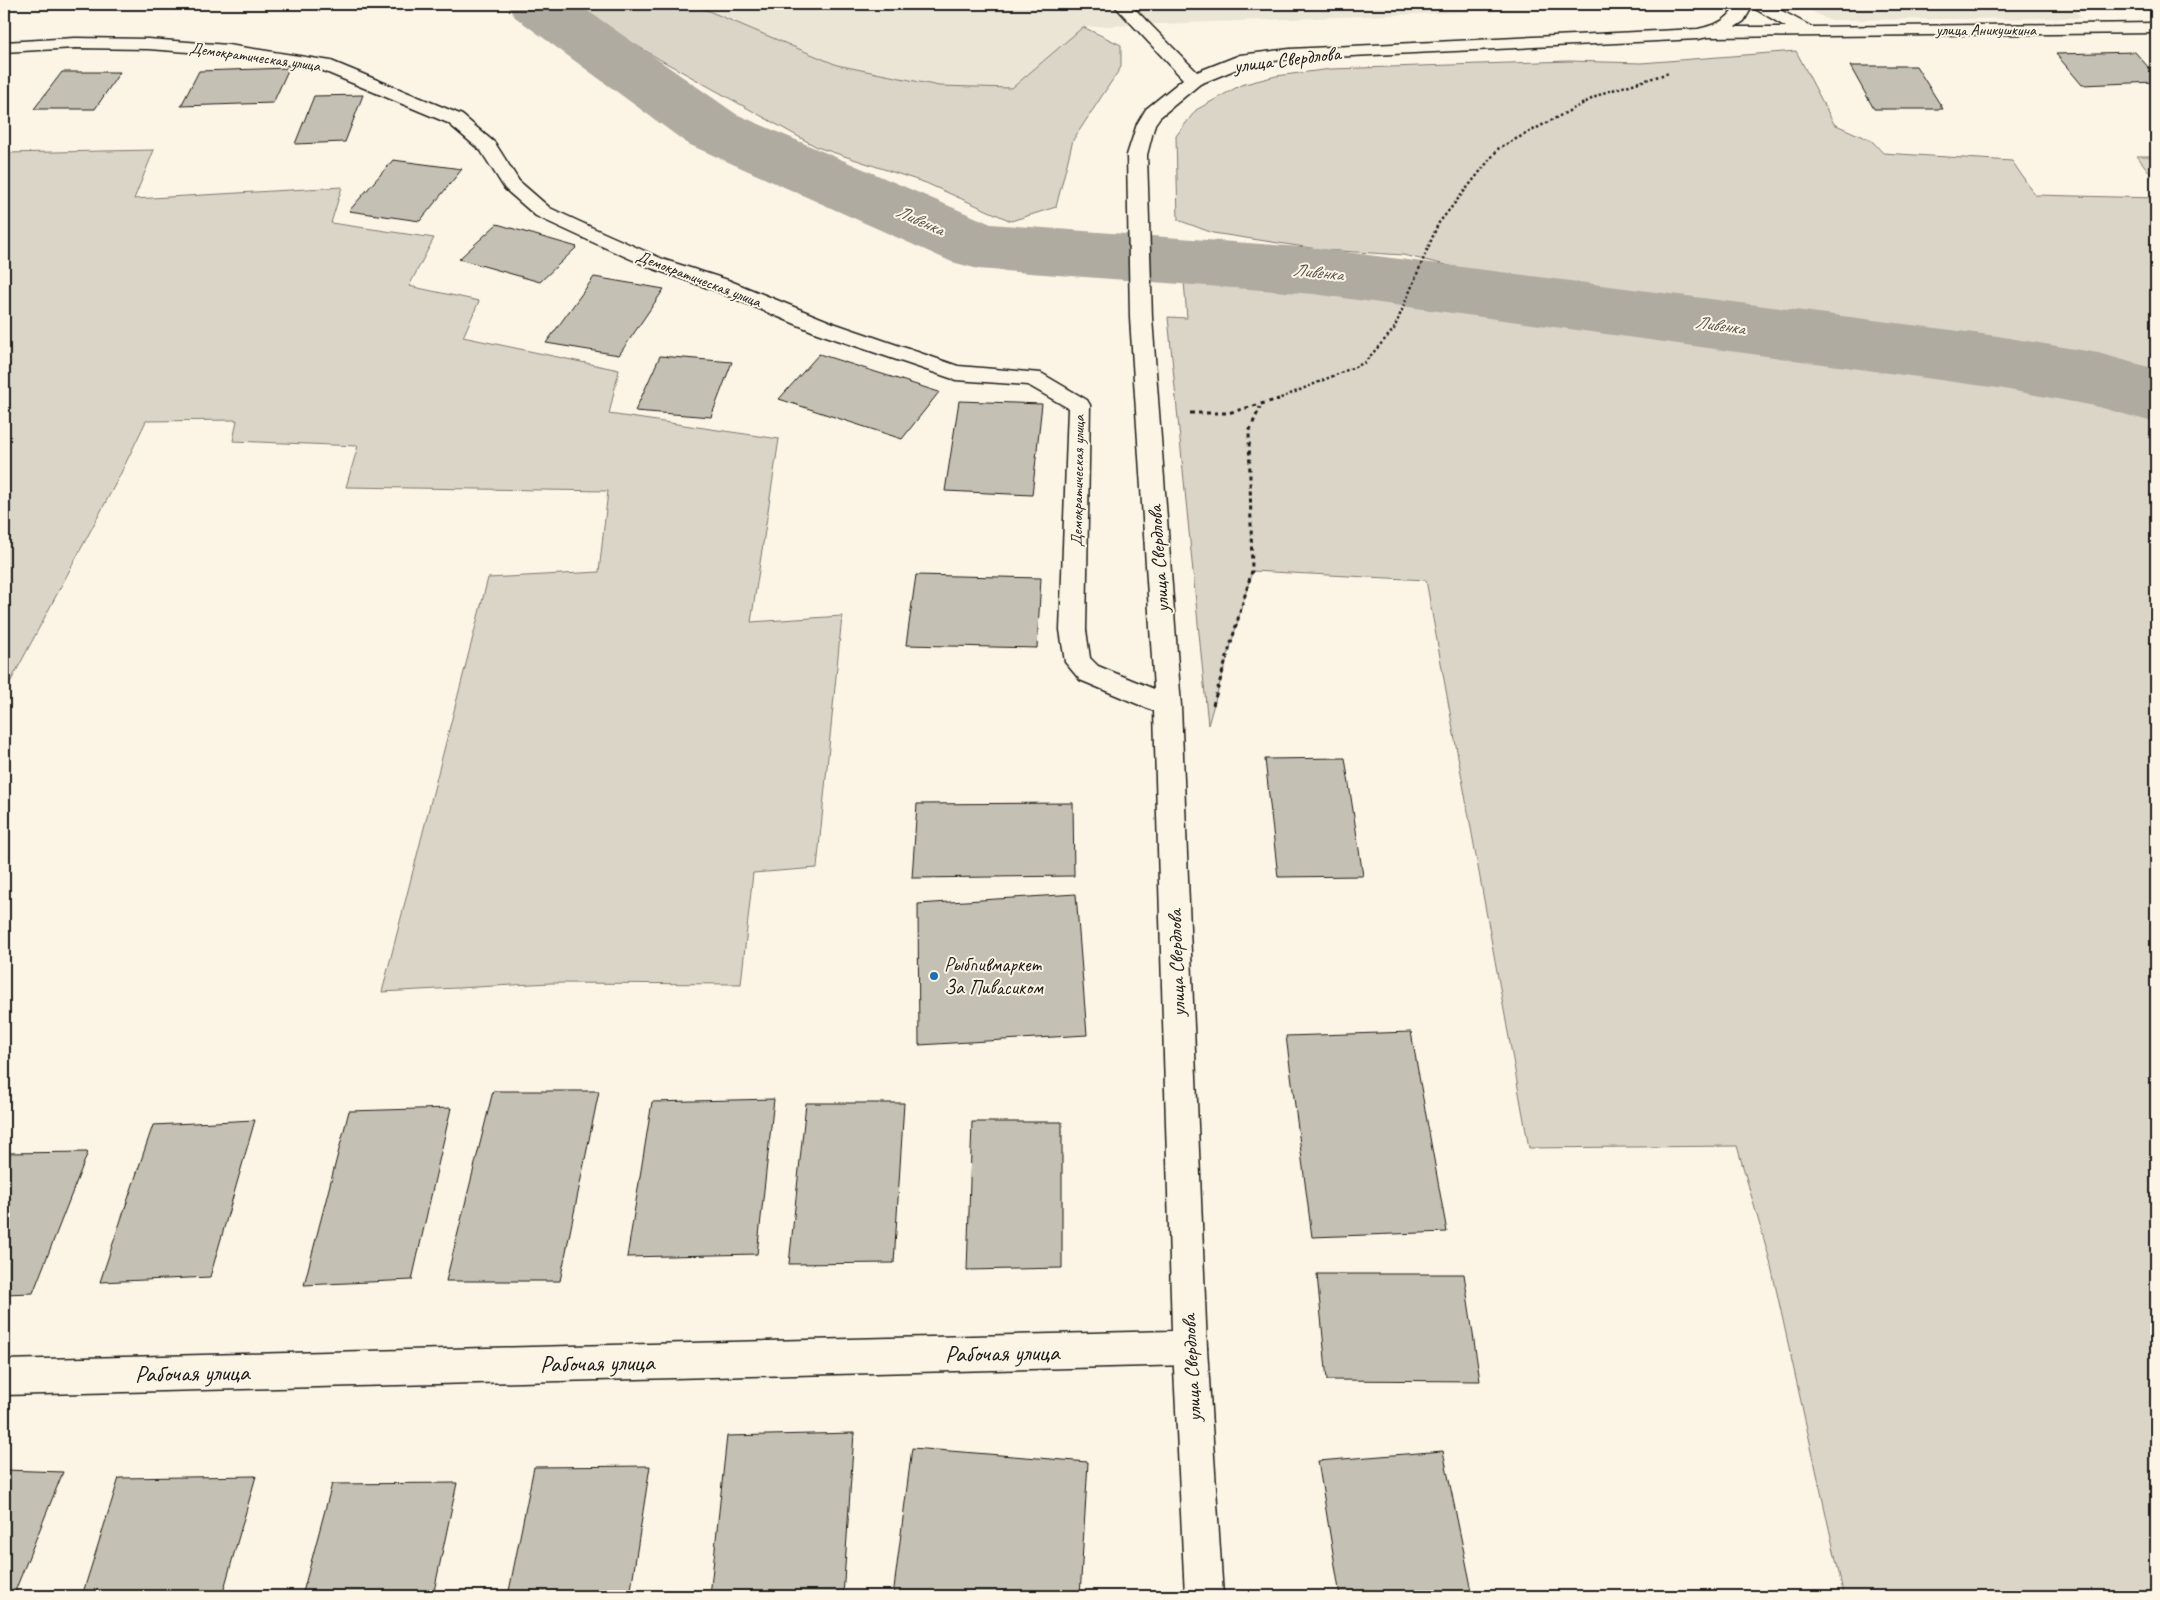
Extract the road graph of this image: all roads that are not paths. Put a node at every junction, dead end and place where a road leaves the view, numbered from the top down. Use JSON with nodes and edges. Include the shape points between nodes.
{"nodes":[{"id":1,"x":1121,"y":4,"type":"edge"},
{"id":2,"x":1744,"y":4,"type":"edge"},
{"id":3,"x":1758,"y":4,"type":"edge"},
{"id":4,"x":2156,"y":28,"type":"edge"},
{"id":5,"x":1816,"y":31,"type":"junction"},
{"id":6,"x":1698,"y":34,"type":"junction"},
{"id":7,"x":4,"y":46,"type":"edge"},
{"id":8,"x":1194,"y":80,"type":"junction"},
{"id":9,"x":1168,"y":706,"type":"junction"},
{"id":10,"x":1190,"y":1348,"type":"junction"},
{"id":11,"x":4,"y":1378,"type":"edge"},
{"id":12,"x":1204,"y":1596,"type":"edge"}],
"edges":[{"from":1,"to":8,"type":"street"},
{"from":2,"to":6,"type":"street","name":"улица Свердлова","via":[[1740,15],[1724,27]]},
{"from":3,"to":5,"type":"street","via":[[1790,24]]},
{"from":4,"to":5,"type":"street","name":"улица Аникушкина"},
{"from":5,"to":6,"type":"street"},
{"from":6,"to":8,"type":"street","name":"улица Свердлова","via":[[1290,54],[1246,59]]},
{"from":7,"to":9,"type":"street","name":"Демократическая улица","via":[[148,44],[228,50],[325,64],[455,119],[488,147],[512,186],[543,212],[597,237],[825,328],[956,373],[1033,378],[1079,406],[1074,630],[1078,662],[1089,673]]},
{"from":8,"to":9,"type":"street","name":"улица Свердлова","via":[[1153,112],[1137,155],[1140,318]]},
{"from":9,"to":10,"type":"street","name":"улица Свердлова"},
{"from":10,"to":11,"type":"street","name":"Рабочая улица"},
{"from":10,"to":12,"type":"street","name":"улица Свердлова"}]}
